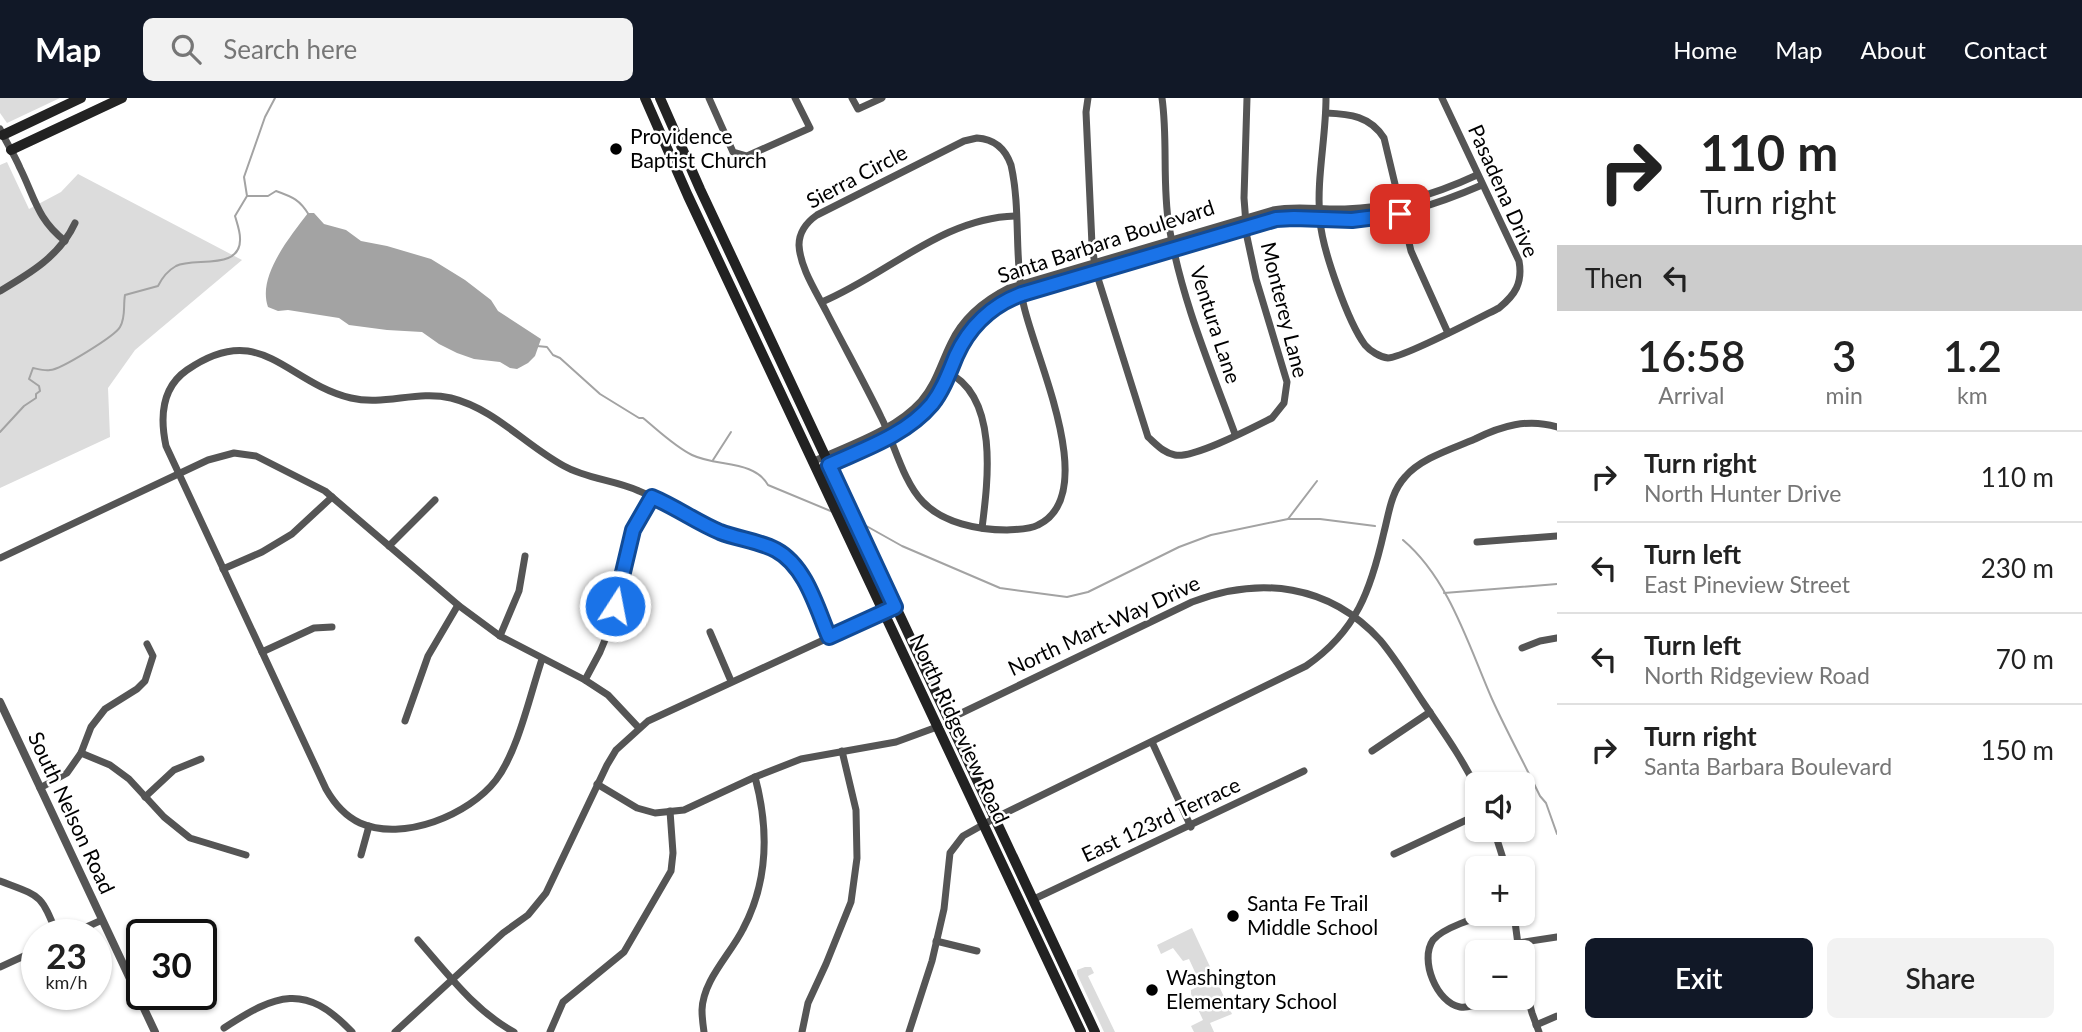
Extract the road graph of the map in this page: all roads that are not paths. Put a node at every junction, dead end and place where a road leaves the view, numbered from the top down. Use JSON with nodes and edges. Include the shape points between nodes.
{"nodes":[{"id":1,"x":81,"y":98,"type":"edge"},
{"id":2,"x":122,"y":98,"type":"edge"},
{"id":3,"x":645,"y":98,"type":"edge"},
{"id":4,"x":660,"y":98,"type":"edge"},
{"id":5,"x":709,"y":98,"type":"edge"},
{"id":6,"x":795,"y":98,"type":"edge"},
{"id":7,"x":852,"y":98,"type":"edge"},
{"id":8,"x":882,"y":98,"type":"edge"},
{"id":9,"x":1088,"y":98,"type":"edge"},
{"id":10,"x":1162,"y":98,"type":"edge"},
{"id":11,"x":1247,"y":98,"type":"edge"},
{"id":12,"x":1326,"y":98,"type":"edge"},
{"id":13,"x":1442,"y":98,"type":"edge"},
{"id":14,"x":1326,"y":113,"type":"junction"},
{"id":15,"x":1,"y":132,"type":"edge"},
{"id":16,"x":11,"y":150,"type":"junction"},
{"id":17,"x":1477,"y":175,"type":"junction"},
{"id":18,"x":1482,"y":185,"type":"junction"},
{"id":19,"x":1398,"y":204,"type":"junction"},
{"id":20,"x":1319,"y":209,"type":"junction"},
{"id":21,"x":1400,"y":214,"type":"junction"},
{"id":22,"x":1015,"y":216,"type":"junction"},
{"id":23,"x":1245,"y":217,"type":"junction"},
{"id":24,"x":1319,"y":219,"type":"junction"},
{"id":25,"x":75,"y":223,"type":"dead end"},
{"id":26,"x":1246,"y":228,"type":"junction"},
{"id":27,"x":1171,"y":239,"type":"junction"},
{"id":28,"x":65,"y":241,"type":"junction"},
{"id":29,"x":1173,"y":249,"type":"junction"},
{"id":30,"x":1094,"y":262,"type":"junction"},
{"id":31,"x":1096,"y":272,"type":"junction"},
{"id":32,"x":1021,"y":284,"type":"junction"},
{"id":33,"x":0,"y":291,"type":"edge"},
{"id":34,"x":1022,"y":294,"type":"junction"},
{"id":35,"x":822,"y":302,"type":"junction"},
{"id":36,"x":1448,"y":333,"type":"junction"},
{"id":37,"x":941,"y":369,"type":"junction"},
{"id":38,"x":950,"y":373,"type":"junction"},
{"id":39,"x":886,"y":427,"type":"junction"},
{"id":40,"x":1557,"y":427,"type":"edge"},
{"id":41,"x":1235,"y":434,"type":"junction"},
{"id":42,"x":890,"y":437,"type":"junction"},
{"id":43,"x":827,"y":460,"type":"junction"},
{"id":44,"x":814,"y":466,"type":"junction"},
{"id":45,"x":179,"y":474,"type":"junction"},
{"id":46,"x":332,"y":497,"type":"junction"},
{"id":47,"x":652,"y":497,"type":"junction"},
{"id":48,"x":435,"y":500,"type":"dead end"},
{"id":49,"x":982,"y":528,"type":"junction"},
{"id":50,"x":1557,"y":536,"type":"edge"},
{"id":51,"x":1477,"y":542,"type":"dead end"},
{"id":52,"x":389,"y":545,"type":"junction"},
{"id":53,"x":525,"y":556,"type":"dead end"},
{"id":54,"x":0,"y":558,"type":"edge"},
{"id":55,"x":223,"y":569,"type":"junction"},
{"id":56,"x":458,"y":605,"type":"junction"},
{"id":57,"x":895,"y":607,"type":"junction"},
{"id":58,"x":883,"y":612,"type":"junction"},
{"id":59,"x":1354,"y":618,"type":"junction"},
{"id":60,"x":332,"y":627,"type":"dead end"},
{"id":61,"x":710,"y":632,"type":"dead end"},
{"id":62,"x":500,"y":636,"type":"junction"},
{"id":63,"x":829,"y":637,"type":"junction"},
{"id":64,"x":1557,"y":638,"type":"edge"},
{"id":65,"x":147,"y":644,"type":"dead end"},
{"id":66,"x":1522,"y":648,"type":"dead end"},
{"id":67,"x":262,"y":652,"type":"junction"},
{"id":68,"x":542,"y":659,"type":"junction"},
{"id":69,"x":584,"y":680,"type":"junction"},
{"id":70,"x":731,"y":681,"type":"junction"},
{"id":71,"x":0,"y":702,"type":"edge"},
{"id":72,"x":1430,"y":712,"type":"junction"},
{"id":73,"x":949,"y":719,"type":"junction"},
{"id":74,"x":405,"y":721,"type":"dead end"},
{"id":75,"x":638,"y":727,"type":"junction"},
{"id":76,"x":937,"y":727,"type":"junction"},
{"id":77,"x":1152,"y":742,"type":"junction"},
{"id":78,"x":842,"y":751,"type":"junction"},
{"id":79,"x":1372,"y":751,"type":"dead end"},
{"id":80,"x":81,"y":753,"type":"junction"},
{"id":81,"x":201,"y":759,"type":"dead end"},
{"id":82,"x":1304,"y":772,"type":"dead end"},
{"id":83,"x":1468,"y":772,"type":"edge"},
{"id":84,"x":755,"y":777,"type":"junction"},
{"id":85,"x":597,"y":784,"type":"junction"},
{"id":86,"x":40,"y":788,"type":"junction"},
{"id":87,"x":145,"y":797,"type":"junction"},
{"id":88,"x":670,"y":811,"type":"junction"},
{"id":89,"x":995,"y":818,"type":"junction"},
{"id":90,"x":1465,"y":820,"type":"edge"},
{"id":91,"x":982,"y":824,"type":"junction"},
{"id":92,"x":369,"y":826,"type":"junction"},
{"id":93,"x":1191,"y":827,"type":"junction"},
{"id":94,"x":1394,"y":853,"type":"dead end"},
{"id":95,"x":246,"y":855,"type":"dead end"},
{"id":96,"x":361,"y":855,"type":"dead end"},
{"id":97,"x":0,"y":881,"type":"edge"},
{"id":98,"x":1032,"y":900,"type":"junction"},
{"id":99,"x":52,"y":919,"type":"edge"},
{"id":100,"x":102,"y":919,"type":"edge"},
{"id":101,"x":1465,"y":922,"type":"edge"},
{"id":102,"x":1557,"y":937,"type":"edge"},
{"id":103,"x":418,"y":940,"type":"dead end"},
{"id":104,"x":112,"y":941,"type":"edge"},
{"id":105,"x":936,"y":941,"type":"junction"},
{"id":106,"x":1535,"y":943,"type":"edge"},
{"id":107,"x":977,"y":951,"type":"dead end"},
{"id":108,"x":21,"y":957,"type":"edge"},
{"id":109,"x":0,"y":967,"type":"edge"},
{"id":110,"x":453,"y":980,"type":"junction"},
{"id":111,"x":1465,"y":1006,"type":"edge"},
{"id":112,"x":1531,"y":1010,"type":"edge"},
{"id":113,"x":1557,"y":1016,"type":"edge"},
{"id":114,"x":224,"y":1028,"type":"dead end"},
{"id":115,"x":1538,"y":1029,"type":"edge"},
{"id":116,"x":155,"y":1032,"type":"edge"},
{"id":117,"x":352,"y":1032,"type":"edge"},
{"id":118,"x":395,"y":1032,"type":"edge"},
{"id":119,"x":514,"y":1032,"type":"edge"},
{"id":120,"x":550,"y":1032,"type":"edge"},
{"id":121,"x":704,"y":1032,"type":"edge"},
{"id":122,"x":802,"y":1032,"type":"edge"},
{"id":123,"x":909,"y":1032,"type":"edge"},
{"id":124,"x":1081,"y":1032,"type":"edge"},
{"id":125,"x":1095,"y":1032,"type":"edge"}],
"edges":[{"from":1,"to":15,"type":"main road"},
{"from":2,"to":16,"type":"main road"},
{"from":3,"to":44,"type":"main road","name":"North Ridgeview Road"},
{"from":4,"to":43,"type":"main road","name":"North Ridgeview Road"},
{"from":5,"to":6,"type":"street","via":[[733,152],[747,156],[810,128]]},
{"from":7,"to":8,"type":"street","via":[[858,110]]},
{"from":9,"to":30,"type":"street","name":"Monterey Lane"},
{"from":10,"to":27,"type":"street","name":"Ventura Lane"},
{"from":11,"to":23,"type":"street","name":"Monterey Lane"},
{"from":12,"to":14,"type":"street","name":"Pasadena Drive"},
{"from":13,"to":17,"type":"street","name":"Pasadena Drive"},
{"from":14,"to":19,"type":"street","via":[[1358,116],[1380,133],[1388,149]]},
{"from":14,"to":20,"type":"street","name":"Pasadena Drive"},
{"from":15,"to":16,"type":"street"},
{"from":16,"to":28,"type":"street","via":[[43,219]]},
{"from":17,"to":18,"type":"street","name":"Pasadena Drive"},
{"from":17,"to":19,"type":"street","name":"Santa Barbara Boulevard"},
{"from":18,"to":21,"type":"street","name":"Santa Barbara Boulevard"},
{"from":18,"to":36,"type":"street","name":"Pasadena Drive","via":[[1519,261],[1518,284],[1499,308]]},
{"from":19,"to":20,"type":"street","name":"Santa Barbara Boulevard"},
{"from":19,"to":21,"type":"street"},
{"from":20,"to":23,"type":"street","name":"Santa Barbara Boulevard","via":[[1283,208]]},
{"from":20,"to":24,"type":"street","name":"Pasadena Drive"},
{"from":21,"to":24,"type":"street","name":"Santa Barbara Boulevard"},
{"from":21,"to":36,"type":"street","via":[[1410,251]]},
{"from":22,"to":32,"type":"street","name":"Sierra Circle"},
{"from":22,"to":35,"type":"street","via":[[985,218],[952,229]]},
{"from":22,"to":35,"type":"street","name":"Sierra Circle","via":[[1013,173],[1003,149],[985,139],[964,141],[810,219],[803,227],[799,248]]},
{"from":23,"to":26,"type":"street","name":"Monterey Lane"},
{"from":23,"to":27,"type":"street","name":"Santa Barbara Boulevard"},
{"from":24,"to":26,"type":"street","name":"Santa Barbara Boulevard","via":[[1285,218]]},
{"from":24,"to":36,"type":"street","name":"Pasadena Drive","via":[[1342,297],[1365,345],[1391,357]]},
{"from":25,"to":28,"type":"street"},
{"from":26,"to":29,"type":"street","name":"Santa Barbara Boulevard"},
{"from":26,"to":41,"type":"street","name":"Monterey Lane","via":[[1287,382],[1284,402],[1276,413]]},
{"from":27,"to":29,"type":"street","name":"Ventura Lane"},
{"from":27,"to":30,"type":"street","name":"Santa Barbara Boulevard"},
{"from":28,"to":33,"type":"street","via":[[39,266]]},
{"from":29,"to":31,"type":"street","name":"Santa Barbara Boulevard"},
{"from":29,"to":41,"type":"street","name":"Ventura Lane","via":[[1209,369]]},
{"from":30,"to":31,"type":"street","name":"Monterey Lane"},
{"from":30,"to":32,"type":"street","name":"Santa Barbara Boulevard"},
{"from":31,"to":34,"type":"street","name":"Santa Barbara Boulevard"},
{"from":31,"to":41,"type":"street","name":"Monterey Lane","via":[[1149,437],[1166,452],[1183,456]]},
{"from":32,"to":34,"type":"street","name":"Sierra Circle"},
{"from":32,"to":37,"type":"street","name":"Santa Barbara Boulevard","via":[[997,294],[970,316]]},
{"from":34,"to":38,"type":"street","name":"Santa Barbara Boulevard","via":[[977,323]]},
{"from":34,"to":49,"type":"street","name":"Sierra Circle","via":[[1061,426],[1061,492],[1054,512],[1039,525]]},
{"from":35,"to":39,"type":"street","name":"Sierra Circle"},
{"from":37,"to":38,"type":"street"},
{"from":37,"to":39,"type":"street","name":"Santa Barbara Boulevard","via":[[919,403]]},
{"from":38,"to":42,"type":"street","name":"Santa Barbara Boulevard","via":[[926,411]]},
{"from":38,"to":49,"type":"street","via":[[970,393],[986,436]]},
{"from":39,"to":42,"type":"street","name":"Sierra Circle"},
{"from":39,"to":43,"type":"street","name":"Santa Barbara Boulevard"},
{"from":40,"to":59,"type":"street","via":[[1520,423],[1493,430],[1421,464],[1405,477],[1394,495],[1369,589]]},
{"from":42,"to":43,"type":"street","name":"Santa Barbara Boulevard"},
{"from":42,"to":49,"type":"street","name":"Sierra Circle","via":[[912,486],[929,508],[947,519]]},
{"from":43,"to":44,"type":"street","name":"Santa Barbara Boulevard"},
{"from":43,"to":57,"type":"main road","name":"North Ridgeview Road"},
{"from":44,"to":58,"type":"main road","name":"North Ridgeview Road"},
{"from":45,"to":46,"type":"street","via":[[220,456],[244,453]]},
{"from":45,"to":47,"type":"street","via":[[163,432],[168,392],[200,361],[218,353],[248,350],[351,398],[431,395],[462,402],[564,466]]},
{"from":45,"to":54,"type":"street"},
{"from":45,"to":55,"type":"street"},
{"from":46,"to":52,"type":"street"},
{"from":46,"to":55,"type":"street","via":[[292,534]]},
{"from":47,"to":63,"type":"street","via":[[713,529],[782,554],[799,573]]},
{"from":47,"to":69,"type":"street","via":[[633,530],[612,623]]},
{"from":48,"to":52,"type":"street"},
{"from":50,"to":51,"type":"street"},
{"from":52,"to":56,"type":"street"},
{"from":53,"to":62,"type":"street","via":[[519,591]]},
{"from":55,"to":67,"type":"street"},
{"from":56,"to":62,"type":"street"},
{"from":56,"to":74,"type":"street","via":[[428,656]]},
{"from":57,"to":58,"type":"street"},
{"from":57,"to":73,"type":"main road","name":"North Ridgeview Road"},
{"from":58,"to":63,"type":"street"},
{"from":58,"to":76,"type":"main road","name":"North Ridgeview Road"},
{"from":59,"to":72,"type":"street","name":"North Mart-Way Drive","via":[[1387,649]]},
{"from":59,"to":73,"type":"street","name":"North Mart-Way Drive","via":[[1295,590],[1243,587],[1216,593]]},
{"from":59,"to":77,"type":"street","via":[[1335,643],[1306,666]]},
{"from":60,"to":67,"type":"street","via":[[314,628]]},
{"from":61,"to":70,"type":"street"},
{"from":62,"to":68,"type":"street"},
{"from":63,"to":70,"type":"street"},
{"from":64,"to":66,"type":"street"},
{"from":65,"to":80,"type":"street","via":[[153,656],[145,681],[105,709],[91,727]]},
{"from":67,"to":92,"type":"street","via":[[335,805]]},
{"from":68,"to":69,"type":"street"},
{"from":68,"to":92,"type":"street","via":[[510,755],[480,797],[460,812],[434,822],[400,828]]},
{"from":69,"to":75,"type":"street","via":[[608,695]]},
{"from":70,"to":75,"type":"street"},
{"from":71,"to":86,"type":"street","name":"South Nelson Road"},
{"from":72,"to":79,"type":"street"},
{"from":72,"to":83,"type":"street","name":"North Mart-Way Drive"},
{"from":73,"to":89,"type":"main road","name":"North Ridgeview Road"},
{"from":75,"to":85,"type":"street","via":[[620,746]]},
{"from":76,"to":78,"type":"street","via":[[896,742]]},
{"from":76,"to":91,"type":"main road","name":"North Ridgeview Road"},
{"from":77,"to":89,"type":"street"},
{"from":77,"to":93,"type":"street"},
{"from":78,"to":84,"type":"street","via":[[801,759]]},
{"from":78,"to":122,"type":"street","via":[[856,810],[857,858],[851,902],[808,1003]]},
{"from":80,"to":86,"type":"street","via":[[68,772]]},
{"from":80,"to":87,"type":"street","via":[[110,765]]},
{"from":81,"to":87,"type":"street","via":[[174,770]]},
{"from":82,"to":93,"type":"street","name":"East 123rd Terrace"},
{"from":84,"to":88,"type":"street","via":[[684,810]]},
{"from":84,"to":121,"type":"street","via":[[765,835],[761,886],[744,928],[707,989],[702,1010]]},
{"from":85,"to":88,"type":"street","via":[[637,808]]},
{"from":85,"to":110,"type":"street","via":[[546,893],[528,915]]},
{"from":86,"to":100,"type":"street","name":"South Nelson Road"},
{"from":87,"to":95,"type":"street","via":[[190,838]]},
{"from":88,"to":120,"type":"street","via":[[671,871],[624,952],[564,1002]]},
{"from":89,"to":91,"type":"street"},
{"from":89,"to":98,"type":"main road","name":"North Ridgeview Road"},
{"from":90,"to":94,"type":"street"},
{"from":91,"to":105,"type":"street","via":[[963,836],[950,853]]},
{"from":91,"to":124,"type":"main road","name":"North Ridgeview Road"},
{"from":92,"to":96,"type":"street"},
{"from":93,"to":98,"type":"street","name":"East 123rd Terrace"},
{"from":97,"to":99,"type":"street","via":[[37,896]]},
{"from":98,"to":125,"type":"main road","name":"North Ridgeview Road"},
{"from":101,"to":111,"type":"street","via":[[1440,934],[1428,949],[1427,960],[1439,990],[1450,1003]]},
{"from":102,"to":106,"type":"street"},
{"from":103,"to":110,"type":"street"},
{"from":104,"to":116,"type":"street","name":"South Nelson Road"},
{"from":105,"to":107,"type":"street"},
{"from":105,"to":123,"type":"street"},
{"from":108,"to":109,"type":"street"},
{"from":110,"to":118,"type":"street"},
{"from":110,"to":119,"type":"street","via":[[495,1022]]},
{"from":112,"to":115,"type":"street"},
{"from":113,"to":115,"type":"street"},
{"from":114,"to":117,"type":"street","via":[[278,999],[303,998],[328,1010]]}]}
